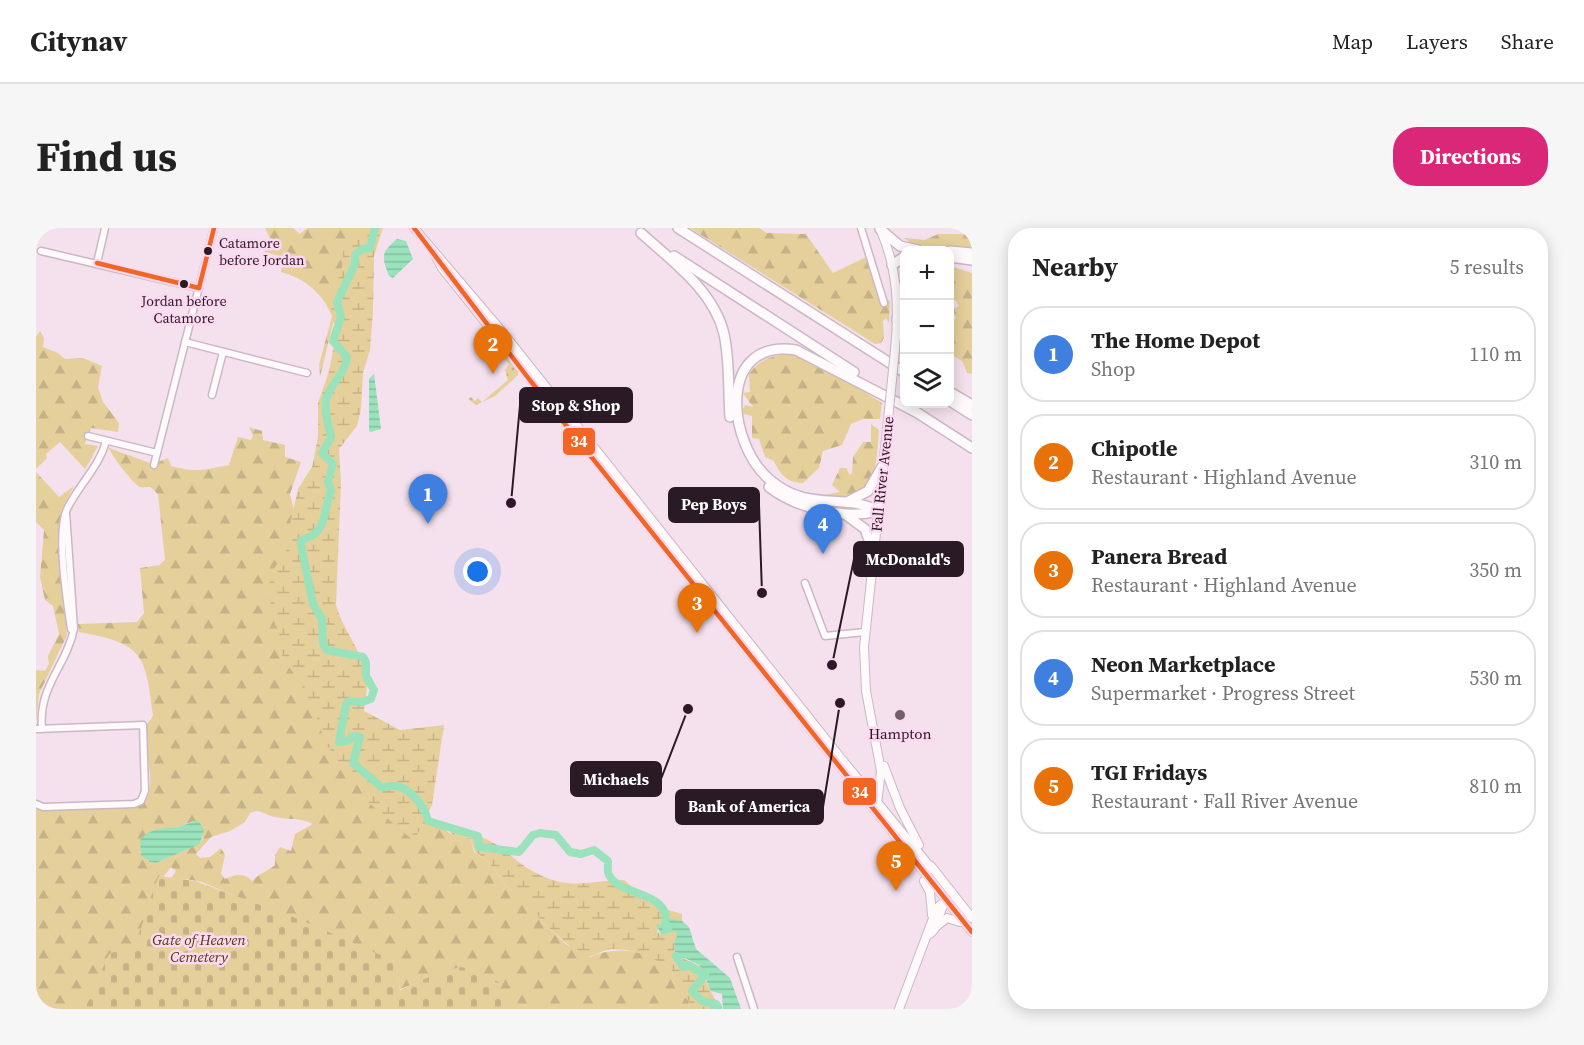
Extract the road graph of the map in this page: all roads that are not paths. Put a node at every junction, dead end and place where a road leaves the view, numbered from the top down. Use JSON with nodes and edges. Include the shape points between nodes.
{"nodes":[{"id":1,"x":105,"y":228,"type":"edge"},
{"id":2,"x":214,"y":228,"type":"edge"},
{"id":3,"x":414,"y":228,"type":"edge"},
{"id":4,"x":678,"y":228,"type":"edge"},
{"id":5,"x":861,"y":228,"type":"edge"},
{"id":6,"x":880,"y":228,"type":"edge"},
{"id":7,"x":638,"y":230,"type":"edge"},
{"id":8,"x":900,"y":246,"type":"edge"},
{"id":9,"x":41,"y":251,"type":"dead end"},
{"id":10,"x":954,"y":251,"type":"edge"},
{"id":11,"x":434,"y":253,"type":"junction"},
{"id":12,"x":972,"y":253,"type":"edge"},
{"id":13,"x":954,"y":258,"type":"edge"},
{"id":14,"x":900,"y":260,"type":"edge"},
{"id":15,"x":972,"y":260,"type":"edge"},
{"id":16,"x":97,"y":263,"type":"junction"},
{"id":17,"x":892,"y":266,"type":"junction"},
{"id":18,"x":900,"y":266,"type":"edge"},
{"id":19,"x":199,"y":288,"type":"junction"},
{"id":20,"x":901,"y":300,"type":"edge"},
{"id":21,"x":884,"y":303,"type":"dead end"},
{"id":22,"x":897,"y":320,"type":"junction"},
{"id":23,"x":185,"y":342,"type":"junction"},
{"id":24,"x":223,"y":352,"type":"junction"},
{"id":25,"x":900,"y":369,"type":"edge"},
{"id":26,"x":307,"y":373,"type":"dead end"},
{"id":27,"x":212,"y":395,"type":"dead end"},
{"id":28,"x":954,"y":395,"type":"edge"},
{"id":29,"x":954,"y":404,"type":"edge"},
{"id":30,"x":972,"y":405,"type":"edge"},
{"id":31,"x":916,"y":412,"type":"junction"},
{"id":32,"x":972,"y":416,"type":"edge"},
{"id":33,"x":88,"y":436,"type":"dead end"},
{"id":34,"x":106,"y":441,"type":"junction"},
{"id":35,"x":972,"y":448,"type":"edge"},
{"id":36,"x":157,"y":453,"type":"junction"},
{"id":37,"x":154,"y":465,"type":"dead end"},
{"id":38,"x":882,"y":467,"type":"junction"},
{"id":39,"x":844,"y":503,"type":"junction"},
{"id":40,"x":827,"y":510,"type":"junction"},
{"id":41,"x":878,"y":511,"type":"junction"},
{"id":42,"x":874,"y":554,"type":"junction"},
{"id":43,"x":806,"y":583,"type":"dead end"},
{"id":44,"x":865,"y":632,"type":"junction"},
{"id":45,"x":39,"y":729,"type":"edge"},
{"id":46,"x":879,"y":757,"type":"junction"},
{"id":47,"x":882,"y":778,"type":"junction"},
{"id":48,"x":863,"y":783,"type":"junction"},
{"id":49,"x":878,"y":802,"type":"junction"},
{"id":50,"x":36,"y":804,"type":"edge"},
{"id":51,"x":880,"y":818,"type":"junction"},
{"id":52,"x":913,"y":861,"type":"junction"},
{"id":53,"x":932,"y":869,"type":"junction"},
{"id":54,"x":950,"y":891,"type":"junction"},
{"id":55,"x":945,"y":901,"type":"junction"},
{"id":56,"x":972,"y":918,"type":"edge"},
{"id":57,"x":932,"y":920,"type":"junction"},
{"id":58,"x":969,"y":929,"type":"edge"},
{"id":59,"x":932,"y":932,"type":"junction"},
{"id":60,"x":737,"y":957,"type":"dead end"},
{"id":61,"x":754,"y":1009,"type":"edge"},
{"id":62,"x":899,"y":1009,"type":"edge"}],
"edges":[{"from":1,"to":16,"type":"street"},
{"from":2,"to":19,"type":"street"},
{"from":3,"to":11,"type":"main road"},
{"from":4,"to":25,"type":"highway"},
{"from":5,"to":21,"type":"street"},
{"from":6,"to":8,"type":"highway"},
{"from":6,"to":17,"type":"main road","name":"Fall River Avenue"},
{"from":7,"to":31,"type":"highway"},
{"from":7,"to":40,"type":"highway","via":[[697,285],[717,316],[725,338],[732,429],[747,464],[762,482],[782,496],[804,506]]},
{"from":9,"to":16,"type":"street"},
{"from":10,"to":12,"type":"highway"},
{"from":11,"to":48,"type":"main road","via":[[500,329]]},
{"from":11,"to":51,"type":"main road","via":[[529,379]]},
{"from":13,"to":15,"type":"highway"},
{"from":14,"to":17,"type":"highway"},
{"from":16,"to":19,"type":"street"},
{"from":17,"to":18,"type":"highway"},
{"from":17,"to":22,"type":"main road","name":"Fall River Avenue"},
{"from":19,"to":23,"type":"street"},
{"from":20,"to":22,"type":"highway"},
{"from":22,"to":38,"type":"main road","name":"Fall River Avenue","bridge":true},
{"from":23,"to":24,"type":"street"},
{"from":23,"to":36,"type":"street"},
{"from":24,"to":26,"type":"street"},
{"from":24,"to":27,"type":"street"},
{"from":28,"to":30,"type":"highway"},
{"from":29,"to":32,"type":"highway"},
{"from":31,"to":35,"type":"highway"},
{"from":31,"to":39,"type":"highway","via":[[796,350],[770,351],[747,368],[737,390],[736,417],[755,465],[771,481],[796,496],[816,502]]},
{"from":33,"to":34,"type":"street"},
{"from":34,"to":36,"type":"street"},
{"from":34,"to":45,"type":"street","via":[[66,512],[63,530],[71,641],[42,701]]},
{"from":36,"to":37,"type":"street"},
{"from":38,"to":39,"type":"highway","via":[[868,491]]},
{"from":38,"to":41,"type":"main road","name":"Fall River Avenue"},
{"from":39,"to":41,"type":"highway"},
{"from":40,"to":41,"type":"highway","via":[[861,514]]},
{"from":40,"to":42,"type":"highway","via":[[861,524]]},
{"from":41,"to":42,"type":"main road","name":"Fall River Avenue"},
{"from":42,"to":44,"type":"main road","name":"Fall River Avenue"},
{"from":43,"to":44,"type":"street","via":[[825,636]]},
{"from":44,"to":46,"type":"main road","name":"Fall River Avenue","via":[[866,691]]},
{"from":45,"to":50,"type":"street","via":[[143,725],[145,791],[141,801],[134,804]]},
{"from":46,"to":47,"type":"main road","name":"Fall River Avenue"},
{"from":46,"to":53,"type":"main road","name":"Fall River Avenue"},
{"from":47,"to":48,"type":"main road","via":[[877,785]]},
{"from":47,"to":49,"type":"main road","name":"Fall River Avenue"},
{"from":48,"to":49,"type":"main road"},
{"from":49,"to":51,"type":"main road","name":"Fall River Avenue"},
{"from":49,"to":53,"type":"main road"},
{"from":51,"to":52,"type":"main road"},
{"from":52,"to":55,"type":"main road"},
{"from":52,"to":57,"type":"main road","via":[[930,892]]},
{"from":53,"to":54,"type":"main road","name":"Fall River Avenue"},
{"from":54,"to":55,"type":"main road"},
{"from":54,"to":56,"type":"main road","name":"Fall River Avenue"},
{"from":55,"to":57,"type":"main road","via":[[939,903]]},
{"from":55,"to":58,"type":"main road"},
{"from":55,"to":59,"type":"main road"},
{"from":57,"to":59,"type":"main road"},
{"from":58,"to":59,"type":"main road","via":[[948,918]]},
{"from":59,"to":62,"type":"main road"},
{"from":60,"to":61,"type":"street"}]}
